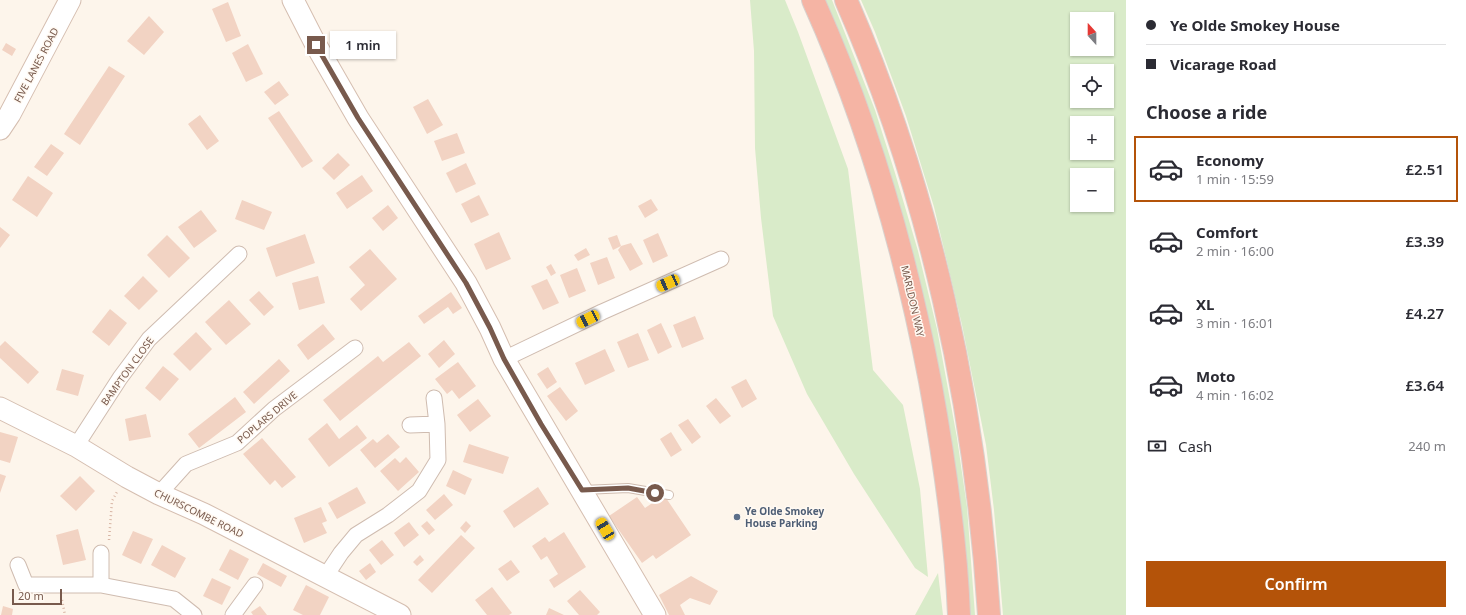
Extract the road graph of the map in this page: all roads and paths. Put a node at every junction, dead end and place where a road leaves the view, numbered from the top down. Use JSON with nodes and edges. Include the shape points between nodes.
{"nodes":[{"id":1,"x":70,"y":0,"type":"edge"},
{"id":2,"x":293,"y":0,"type":"edge"},
{"id":3,"x":813,"y":0,"type":"edge"},
{"id":4,"x":846,"y":0,"type":"edge"},
{"id":5,"x":0,"y":129,"type":"edge"},
{"id":6,"x":239,"y":254,"type":"dead end"},
{"id":7,"x":721,"y":259,"type":"dead end"},
{"id":8,"x":355,"y":348,"type":"dead end"},
{"id":9,"x":504,"y":359,"type":"junction"},
{"id":10,"x":434,"y":398,"type":"dead end"},
{"id":11,"x":0,"y":408,"type":"edge"},
{"id":12,"x":437,"y":424,"type":"junction"},
{"id":13,"x":410,"y":425,"type":"dead end"},
{"id":14,"x":76,"y":446,"type":"junction"},
{"id":15,"x":127,"y":477,"type":"junction"},
{"id":16,"x":582,"y":490,"type":"junction"},
{"id":17,"x":159,"y":494,"type":"junction"},
{"id":18,"x":669,"y":495,"type":"dead end"},
{"id":19,"x":101,"y":553,"type":"joint"},
{"id":20,"x":18,"y":565,"type":"dead end"},
{"id":21,"x":325,"y":577,"type":"junction"},
{"id":22,"x":101,"y":584,"type":"junction"},
{"id":23,"x":255,"y":585,"type":"dead end"},
{"id":24,"x":194,"y":615,"type":"edge"},
{"id":25,"x":232,"y":615,"type":"edge"},
{"id":26,"x":400,"y":615,"type":"edge"},
{"id":27,"x":655,"y":615,"type":"edge"},
{"id":28,"x":959,"y":615,"type":"edge"},
{"id":29,"x":989,"y":615,"type":"edge"}],
"edges":[{"from":1,"to":5,"type":"street","name":"FIVE LANES ROAD"},
{"from":2,"to":9,"type":"street","via":[[358,118],[466,283]]},
{"from":3,"to":28,"type":"highway","name":"MARLDON WAY","via":[[844,73],[862,125],[884,190],[908,280],[941,445],[955,557]]},
{"from":4,"to":29,"type":"highway","via":[[886,103],[935,267],[971,447]]},
{"from":6,"to":14,"type":"street","name":"BAMPTON CLOSE","via":[[148,339]]},
{"from":7,"to":9,"type":"street"},
{"from":8,"to":17,"type":"street","name":"POPLARS DRIVE","via":[[274,409],[237,443],[186,464]]},
{"from":9,"to":16,"type":"street"},
{"from":10,"to":12,"type":"street"},
{"from":11,"to":14,"type":"street","name":"CHURSCOMBE ROAD"},
{"from":12,"to":13,"type":"street"},
{"from":12,"to":21,"type":"street","via":[[438,460],[419,491],[356,535],[340,553]]},
{"from":14,"to":15,"type":"street","name":"CHURSCOMBE ROAD"},
{"from":15,"to":17,"type":"street","name":"CHURSCOMBE ROAD"},
{"from":15,"to":19,"type":"path","via":[[112,501],[108,551]]},
{"from":16,"to":18,"type":"lane","via":[[628,488]]},
{"from":16,"to":27,"type":"street","via":[[644,589]]},
{"from":17,"to":21,"type":"street","name":"CHURSCOMBE ROAD","via":[[204,514]]},
{"from":19,"to":22,"type":"street"},
{"from":20,"to":22,"type":"street","via":[[26,585]]},
{"from":21,"to":26,"type":"street","name":"CHURSCOMBE ROAD"},
{"from":22,"to":24,"type":"street","via":[[174,599]]},
{"from":23,"to":25,"type":"street"}]}
